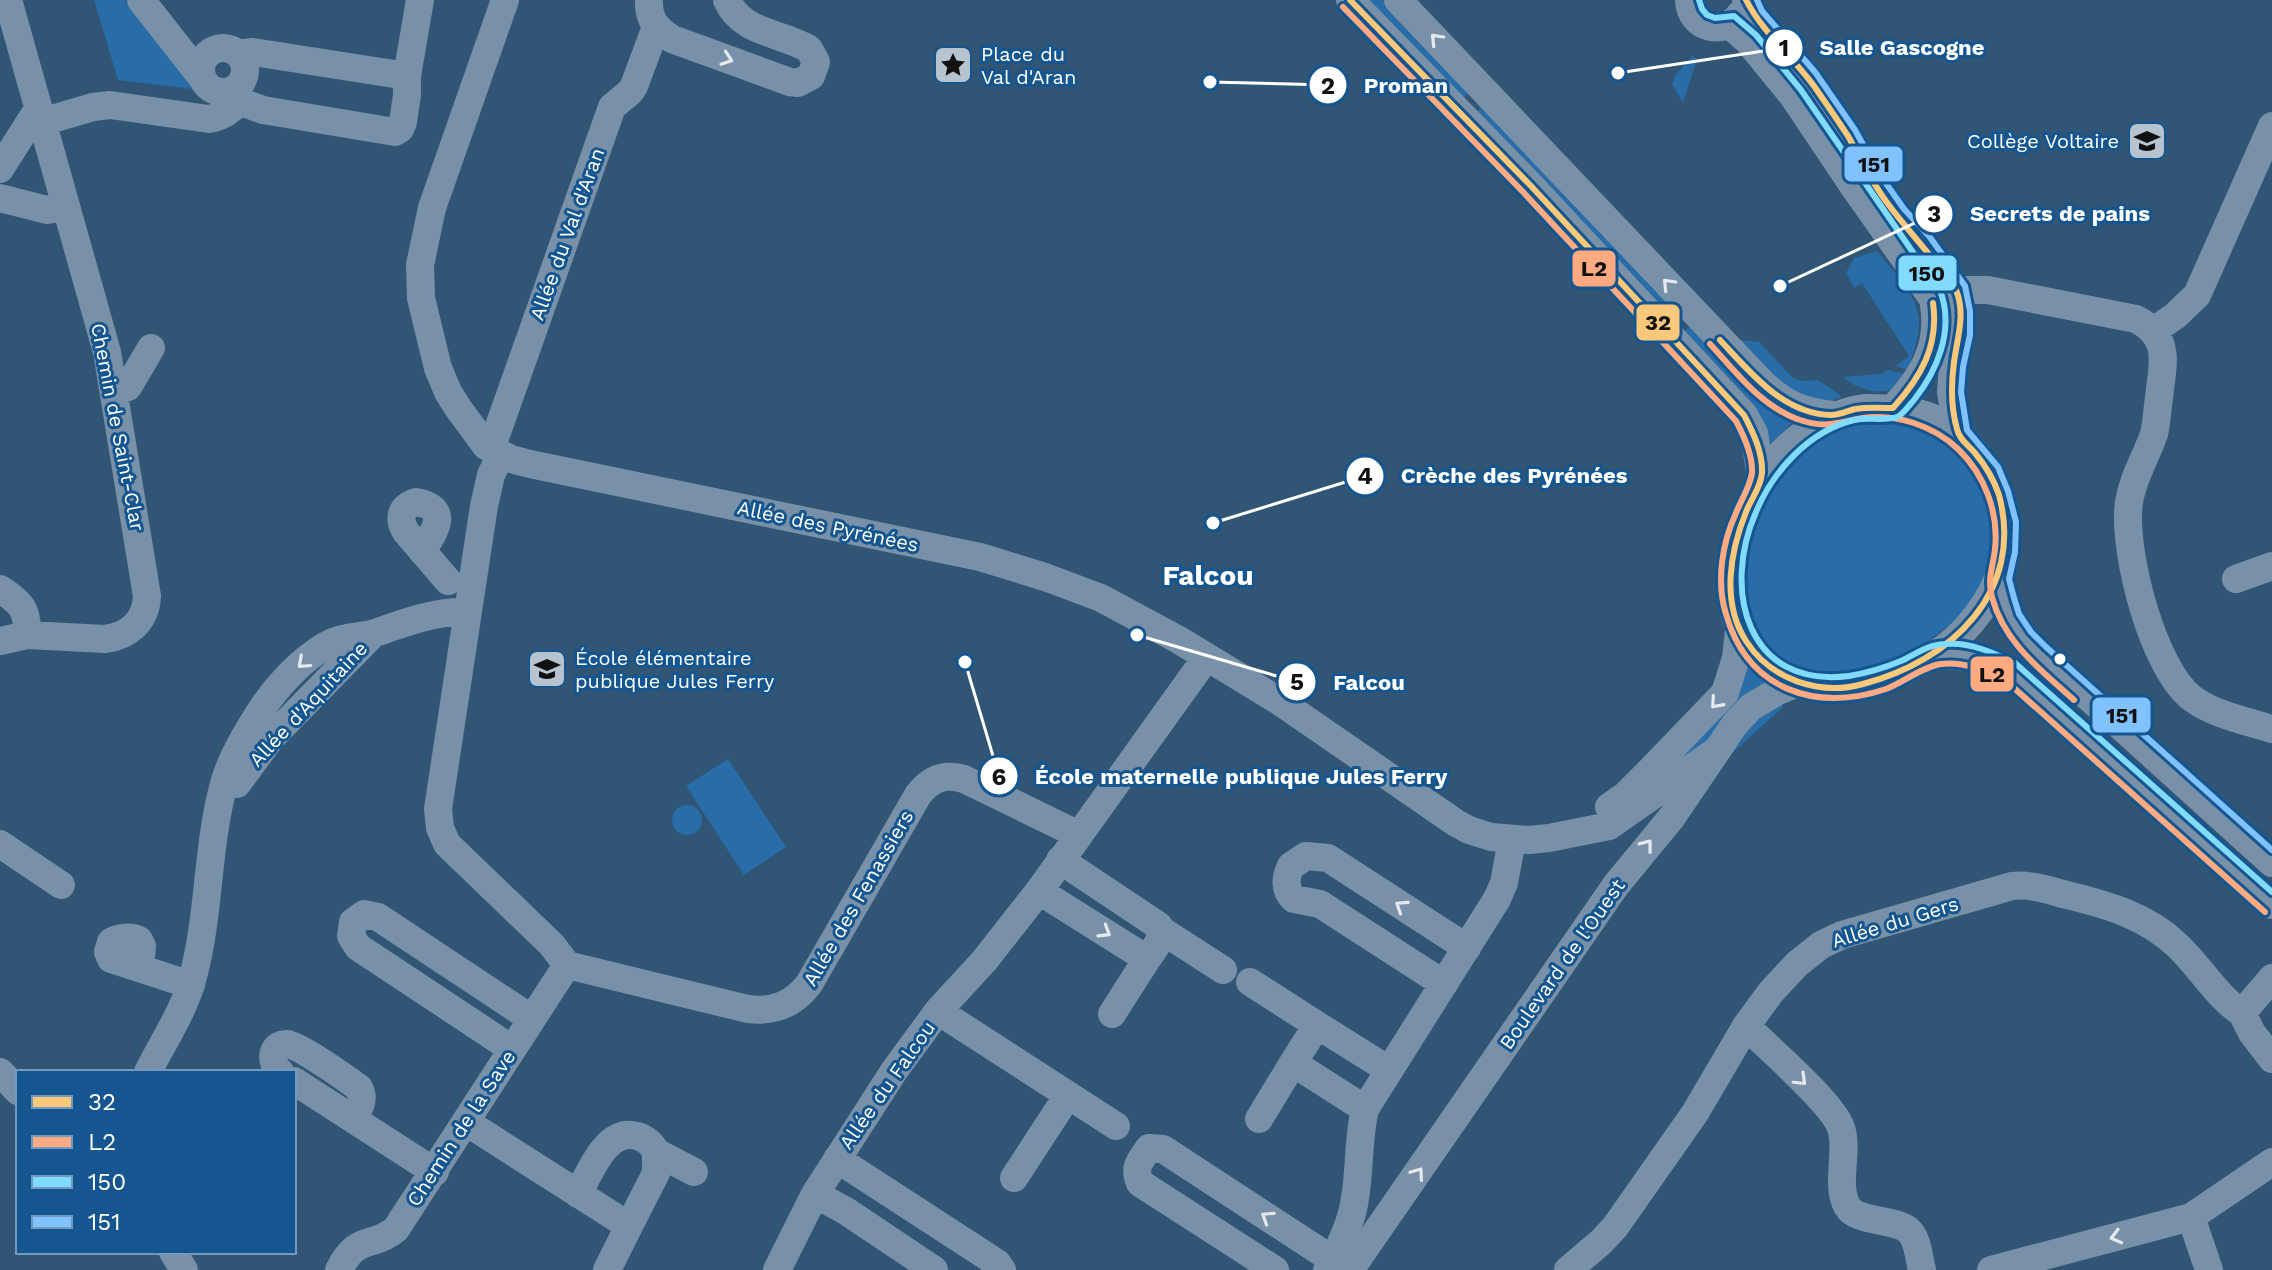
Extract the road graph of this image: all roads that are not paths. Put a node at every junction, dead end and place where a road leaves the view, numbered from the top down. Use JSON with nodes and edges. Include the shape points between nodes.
{"nodes":[{"id":1,"x":8,"y":0,"type":"edge"},
{"id":2,"x":141,"y":0,"type":"edge"},
{"id":3,"x":420,"y":0,"type":"edge"},
{"id":4,"x":505,"y":0,"type":"edge"},
{"id":5,"x":649,"y":0,"type":"edge"},
{"id":6,"x":727,"y":0,"type":"edge"},
{"id":7,"x":1350,"y":0,"type":"edge"},
{"id":8,"x":1398,"y":0,"type":"edge"},
{"id":9,"x":1689,"y":0,"type":"edge"},
{"id":10,"x":1745,"y":0,"type":"edge"},
{"id":11,"x":1730,"y":25,"type":"junction"},
{"id":12,"x":656,"y":27,"type":"junction"},
{"id":13,"x":171,"y":39,"type":"junction"},
{"id":14,"x":226,"y":52,"type":"junction"},
{"id":15,"x":407,"y":76,"type":"junction"},
{"id":16,"x":203,"y":79,"type":"junction"},
{"id":17,"x":235,"y":94,"type":"junction"},
{"id":18,"x":40,"y":116,"type":"junction"},
{"id":19,"x":2272,"y":126,"type":"edge"},
{"id":20,"x":0,"y":169,"type":"edge"},
{"id":21,"x":0,"y":198,"type":"edge"},
{"id":22,"x":66,"y":207,"type":"junction"},
{"id":23,"x":1944,"y":295,"type":"junction"},
{"id":24,"x":2153,"y":331,"type":"junction"},
{"id":25,"x":151,"y":348,"type":"dead end"},
{"id":26,"x":115,"y":392,"type":"junction"},
{"id":27,"x":1893,"y":408,"type":"junction"},
{"id":28,"x":1834,"y":415,"type":"junction"},
{"id":29,"x":1958,"y":434,"type":"junction"},
{"id":30,"x":496,"y":451,"type":"junction"},
{"id":31,"x":1761,"y":477,"type":"junction"},
{"id":32,"x":422,"y":551,"type":"dead end"},
{"id":33,"x":475,"y":556,"type":"junction"},
{"id":34,"x":2272,"y":566,"type":"edge"},
{"id":35,"x":1999,"y":579,"type":"junction"},
{"id":36,"x":2236,"y":579,"type":"dead end"},
{"id":37,"x":448,"y":581,"type":"junction"},
{"id":38,"x":0,"y":589,"type":"edge"},
{"id":39,"x":453,"y":614,"type":"junction"},
{"id":40,"x":1739,"y":631,"type":"junction"},
{"id":41,"x":8,"y":638,"type":"edge"},
{"id":42,"x":1936,"y":655,"type":"junction"},
{"id":43,"x":1206,"y":658,"type":"junction"},
{"id":44,"x":1798,"y":683,"type":"junction"},
{"id":45,"x":2272,"y":729,"type":"edge"},
{"id":46,"x":1716,"y":751,"type":"junction"},
{"id":47,"x":1576,"y":832,"type":"junction"},
{"id":48,"x":1079,"y":835,"type":"junction"},
{"id":49,"x":1512,"y":840,"type":"junction"},
{"id":50,"x":2,"y":849,"type":"edge"},
{"id":51,"x":1060,"y":860,"type":"junction"},
{"id":52,"x":2272,"y":863,"type":"edge"},
{"id":53,"x":61,"y":885,"type":"dead end"},
{"id":54,"x":1039,"y":891,"type":"junction"},
{"id":55,"x":2272,"y":905,"type":"edge"},
{"id":56,"x":1161,"y":930,"type":"junction"},
{"id":57,"x":1467,"y":948,"type":"junction"},
{"id":58,"x":1147,"y":959,"type":"junction"},
{"id":59,"x":567,"y":965,"type":"junction"},
{"id":60,"x":140,"y":968,"type":"dead end"},
{"id":61,"x":1223,"y":970,"type":"dead end"},
{"id":62,"x":2272,"y":978,"type":"edge"},
{"id":63,"x":1250,"y":982,"type":"dead end"},
{"id":64,"x":1444,"y":984,"type":"junction"},
{"id":65,"x":191,"y":985,"type":"junction"},
{"id":66,"x":938,"y":1011,"type":"junction"},
{"id":67,"x":2242,"y":1013,"type":"junction"},
{"id":68,"x":1112,"y":1014,"type":"dead end"},
{"id":69,"x":532,"y":1019,"type":"junction"},
{"id":70,"x":1317,"y":1025,"type":"junction"},
{"id":71,"x":1746,"y":1026,"type":"junction"},
{"id":72,"x":512,"y":1049,"type":"junction"},
{"id":73,"x":2272,"y":1059,"type":"edge"},
{"id":74,"x":1293,"y":1063,"type":"junction"},
{"id":75,"x":149,"y":1070,"type":"edge"},
{"id":76,"x":278,"y":1070,"type":"edge"},
{"id":77,"x":1389,"y":1070,"type":"junction"},
{"id":78,"x":0,"y":1072,"type":"edge"},
{"id":79,"x":296,"y":1082,"type":"edge"},
{"id":80,"x":16,"y":1089,"type":"edge"},
{"id":81,"x":1068,"y":1095,"type":"junction"},
{"id":82,"x":1365,"y":1109,"type":"junction"},
{"id":83,"x":353,"y":1118,"type":"junction"},
{"id":84,"x":1259,"y":1119,"type":"dead end"},
{"id":85,"x":466,"y":1122,"type":"junction"},
{"id":86,"x":1116,"y":1126,"type":"dead end"},
{"id":87,"x":656,"y":1152,"type":"junction"},
{"id":88,"x":837,"y":1159,"type":"junction"},
{"id":89,"x":2272,"y":1162,"type":"edge"},
{"id":90,"x":435,"y":1172,"type":"junction"},
{"id":91,"x":694,"y":1172,"type":"dead end"},
{"id":92,"x":1014,"y":1178,"type":"dead end"},
{"id":93,"x":1213,"y":1181,"type":"junction"},
{"id":94,"x":578,"y":1194,"type":"junction"},
{"id":95,"x":815,"y":1194,"type":"junction"},
{"id":96,"x":1190,"y":1215,"type":"junction"},
{"id":97,"x":2191,"y":1217,"type":"junction"},
{"id":98,"x":629,"y":1226,"type":"junction"},
{"id":99,"x":1337,"y":1267,"type":"edge"},
{"id":100,"x":339,"y":1270,"type":"edge"},
{"id":101,"x":607,"y":1270,"type":"edge"},
{"id":102,"x":777,"y":1270,"type":"edge"},
{"id":103,"x":934,"y":1270,"type":"edge"},
{"id":104,"x":1002,"y":1270,"type":"edge"},
{"id":105,"x":1275,"y":1270,"type":"edge"},
{"id":106,"x":1568,"y":1270,"type":"edge"},
{"id":107,"x":1922,"y":1270,"type":"edge"},
{"id":108,"x":1991,"y":1270,"type":"edge"},
{"id":109,"x":2209,"y":1270,"type":"edge"}],
"edges":[{"from":1,"to":18,"type":"street","name":"Chemin de Saint-Clar"},
{"from":2,"to":13,"type":"street"},
{"from":3,"to":15,"type":"street"},
{"from":4,"to":30,"type":"street","via":[[432,208],[420,265],[421,298],[438,368],[473,431]]},
{"from":5,"to":12,"type":"street"},
{"from":12,"to":6,"type":"street","one_way":true,"via":[[685,45],[790,82],[811,76],[816,62],[809,49],[752,26]]},
{"from":7,"to":31,"type":"street","via":[[1744,415],[1754,433]]},
{"from":28,"to":8,"type":"street","one_way":true,"via":[[1808,412],[1763,384]]},
{"from":9,"to":11,"type":"street","via":[[1699,22],[1715,28]]},
{"from":10,"to":11,"type":"street"},
{"from":10,"to":23,"type":"street","via":[[1815,89],[1896,215],[1921,242]]},
{"from":11,"to":23,"type":"street","via":[[1793,96],[1854,187]]},
{"from":12,"to":30,"type":"street","name":"Allée du Val d'Aran","via":[[634,86],[612,107]]},
{"from":13,"to":14,"type":"street"},
{"from":13,"to":16,"type":"street"},
{"from":14,"to":15,"type":"street"},
{"from":14,"to":16,"type":"street","via":[[207,55]]},
{"from":14,"to":17,"type":"street","via":[[243,61],[245,70]]},
{"from":15,"to":17,"type":"street","via":[[403,122],[395,132],[263,110]]},
{"from":16,"to":17,"type":"street","via":[[215,91]]},
{"from":17,"to":18,"type":"street","via":[[236,104],[209,119],[110,105]]},
{"from":18,"to":20,"type":"street"},
{"from":18,"to":22,"type":"street","name":"Chemin de Saint-Clar"},
{"from":19,"to":24,"type":"street","via":[[2197,295]]},
{"from":21,"to":22,"type":"street","via":[[47,210]]},
{"from":22,"to":26,"type":"street","name":"Chemin de Saint-Clar"},
{"from":23,"to":24,"type":"street","via":[[1976,289],[2000,292],[2129,317]]},
{"from":23,"to":27,"type":"street","via":[[1932,350],[1918,379]]},
{"from":23,"to":29,"type":"street","via":[[1960,312],[1951,392]]},
{"from":24,"to":45,"type":"street","via":[[2164,359],[2157,420],[2128,510],[2132,559],[2147,615],[2163,662],[2181,689],[2203,705]]},
{"from":25,"to":26,"type":"street","via":[[128,387]]},
{"from":26,"to":41,"type":"street","name":"Chemin de Saint-Clar","via":[[147,587],[145,611],[135,627],[112,638]]},
{"from":27,"to":28,"type":"street"},
{"from":27,"to":29,"type":"street","via":[[1936,420]]},
{"from":28,"to":31,"type":"street","via":[[1780,455]]},
{"from":29,"to":35,"type":"street","via":[[1990,473],[1999,494],[2006,523]]},
{"from":30,"to":33,"type":"street"},
{"from":30,"to":43,"type":"street","name":"Allée des Pyrénées","via":[[530,464],[1011,565],[1112,604]]},
{"from":31,"to":40,"type":"street","via":[[1732,560],[1730,583]]},
{"from":32,"to":37,"type":"street"},
{"from":33,"to":37,"type":"street"},
{"from":33,"to":39,"type":"street"},
{"from":34,"to":36,"type":"street"},
{"from":35,"to":42,"type":"street","via":[[1984,606]]},
{"from":35,"to":52,"type":"street","via":[[2010,618],[2023,638]]},
{"from":37,"to":39,"type":"street","via":[[441,593]]},
{"from":38,"to":41,"type":"street","via":[[17,600],[27,620]]},
{"from":39,"to":59,"type":"street","via":[[440,828],[447,844]]},
{"from":39,"to":65,"type":"street","name":"Allée d'Aquitaine","via":[[373,634],[256,756],[218,815]]},
{"from":40,"to":44,"type":"street","via":[[1767,665]]},
{"from":40,"to":47,"type":"street","name":"Allée des Pyrénées","one_way":true,"via":[[1725,693],[1626,795]]},
{"from":42,"to":44,"type":"street","via":[[1899,673],[1849,687]]},
{"from":42,"to":55,"type":"street","via":[[1975,657],[2011,672]]},
{"from":43,"to":48,"type":"street","name":"Allée du Falcou"},
{"from":43,"to":49,"type":"street","name":"Allée des Pyrénées","via":[[1279,701],[1456,823]]},
{"from":44,"to":46,"type":"street","name":"Boulevard de l'Ouest","via":[[1751,707]]},
{"from":46,"to":47,"type":"street","name":"Allée des Pyrénées","via":[[1609,826]]},
{"from":99,"to":46,"type":"street","name":"Boulevard de l'Ouest","one_way":true},
{"from":47,"to":49,"type":"street","name":"Allée des Pyrénées"},
{"from":48,"to":51,"type":"street","name":"Allée du Falcou"},
{"from":48,"to":59,"type":"street","name":"Allée des Fenassiers","via":[[959,777],[931,781],[809,984],[796,998],[769,1010]]},
{"from":49,"to":57,"type":"street","via":[[1504,883]]},
{"from":50,"to":53,"type":"street"},
{"from":51,"to":54,"type":"street","name":"Allée du Falcou"},
{"from":51,"to":56,"type":"street"},
{"from":54,"to":58,"type":"street","one_way":true},
{"from":54,"to":66,"type":"street","name":"Allée du Falcou"},
{"from":56,"to":58,"type":"street"},
{"from":56,"to":61,"type":"street"},
{"from":57,"to":64,"type":"street"},
{"from":57,"to":64,"type":"street","one_way":true,"via":[[1328,858],[1306,856],[1291,866],[1287,885],[1294,899],[1320,904]]},
{"from":58,"to":68,"type":"street"},
{"from":59,"to":69,"type":"street","name":"Chemin de la Save"},
{"from":60,"to":65,"type":"street"},
{"from":62,"to":67,"type":"street"},
{"from":63,"to":70,"type":"street"},
{"from":64,"to":77,"type":"street"},
{"from":65,"to":75,"type":"street","name":"Allée d'Aquitaine"},
{"from":66,"to":81,"type":"street","name":"Allée du Falcou"},
{"from":66,"to":88,"type":"street","name":"Allée du Falcou"},
{"from":67,"to":71,"type":"street","name":"Allée du Gers","via":[[2148,922],[2111,906],[2021,885],[1830,940],[1789,972]]},
{"from":67,"to":73,"type":"street","name":"Allée du Gers"},
{"from":69,"to":72,"type":"street","name":"Chemin de la Save"},
{"from":69,"to":72,"type":"street","via":[[378,917],[364,914],[353,922],[351,936],[358,947]]},
{"from":70,"to":74,"type":"street"},
{"from":70,"to":77,"type":"street"},
{"from":71,"to":106,"type":"street","name":"Allée du Gers","via":[[1695,1113],[1615,1227]]},
{"from":71,"to":107,"type":"street","one_way":true,"via":[[1840,1124],[1845,1202],[1852,1212],[1909,1231]]},
{"from":72,"to":85,"type":"street","name":"Chemin de la Save"},
{"from":74,"to":82,"type":"street"},
{"from":74,"to":84,"type":"street"},
{"from":76,"to":83,"type":"street","via":[[272,1060],[276,1048],[295,1046],[359,1088],[361,1105]]},
{"from":77,"to":82,"type":"street"},
{"from":78,"to":80,"type":"street"},
{"from":79,"to":83,"type":"street"},
{"from":81,"to":86,"type":"street","name":"Allée du Falcou"},
{"from":81,"to":92,"type":"street"},
{"from":82,"to":99,"type":"street","via":[[1355,1201]]},
{"from":83,"to":90,"type":"street"},
{"from":85,"to":90,"type":"street","name":"Chemin de la Save"},
{"from":85,"to":94,"type":"street"},
{"from":87,"to":91,"type":"street"},
{"from":87,"to":94,"type":"street","via":[[641,1137],[617,1138],[604,1149]]},
{"from":87,"to":98,"type":"street","via":[[656,1173]]},
{"from":88,"to":95,"type":"street","name":"Allée du Falcou"},
{"from":88,"to":104,"type":"street","name":"Allée du Falcou"},
{"from":89,"to":97,"type":"street"},
{"from":90,"to":100,"type":"street","name":"Chemin de la Save","via":[[396,1229],[357,1246]]},
{"from":93,"to":96,"type":"street"},
{"from":93,"to":96,"type":"street","via":[[1163,1149],[1149,1148],[1138,1164],[1140,1183]]},
{"from":99,"to":93,"type":"street","one_way":true},
{"from":94,"to":98,"type":"street"},
{"from":95,"to":102,"type":"street","name":"Allée du Falcou"},
{"from":95,"to":103,"type":"street"},
{"from":96,"to":105,"type":"street"},
{"from":97,"to":108,"type":"street","one_way":true},
{"from":97,"to":109,"type":"street"},
{"from":98,"to":101,"type":"street"}]}
